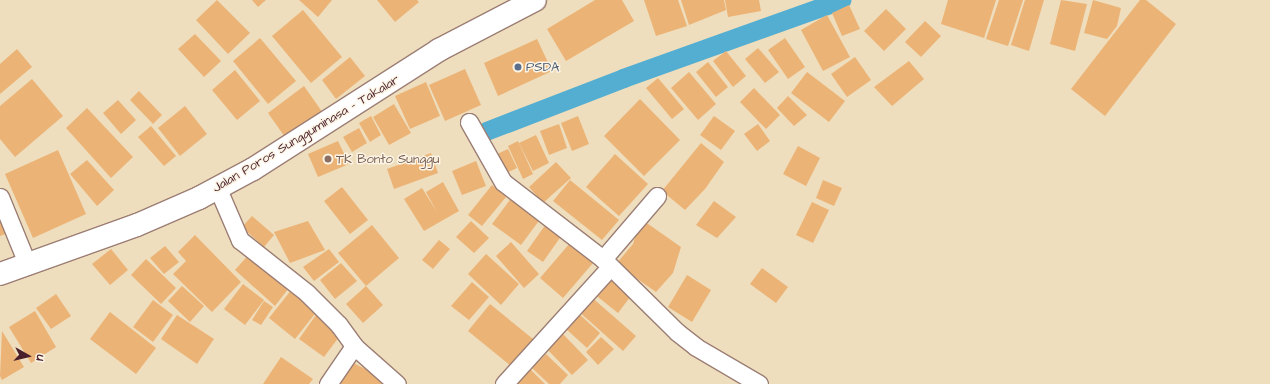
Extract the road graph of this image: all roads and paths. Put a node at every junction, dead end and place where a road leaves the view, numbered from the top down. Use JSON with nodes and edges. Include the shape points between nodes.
{"nodes":[{"id":1,"x":535,"y":0,"type":"edge"},
{"id":2,"x":469,"y":122,"type":"dead end"},
{"id":3,"x":218,"y":189,"type":"junction"},
{"id":4,"x":657,"y":196,"type":"dead end"},
{"id":5,"x":0,"y":197,"type":"edge"},
{"id":6,"x":27,"y":263,"type":"junction"},
{"id":7,"x":606,"y":263,"type":"junction"},
{"id":8,"x":0,"y":274,"type":"edge"},
{"id":9,"x":354,"y":346,"type":"junction"},
{"id":10,"x":328,"y":384,"type":"edge"},
{"id":11,"x":397,"y":384,"type":"edge"},
{"id":12,"x":504,"y":384,"type":"edge"},
{"id":13,"x":759,"y":384,"type":"edge"}],
"edges":[{"from":1,"to":3,"type":"highway","name":"Jalan Poros Sungguminasa - Takalar","via":[[439,50]]},
{"from":2,"to":7,"type":"street","via":[[504,182]]},
{"from":3,"to":6,"type":"highway","name":"Jalan Poros Sungguminasa - Takalar","via":[[137,225]]},
{"from":3,"to":9,"type":"street","via":[[236,232],[244,244],[319,304]]},
{"from":4,"to":7,"type":"street"},
{"from":5,"to":6,"type":"street"},
{"from":6,"to":8,"type":"highway","name":"Jalan Poros Sungguminasa - Takalar"},
{"from":7,"to":12,"type":"street"},
{"from":7,"to":13,"type":"street","via":[[683,337]]},
{"from":9,"to":10,"type":"street"},
{"from":9,"to":11,"type":"street"}]}
